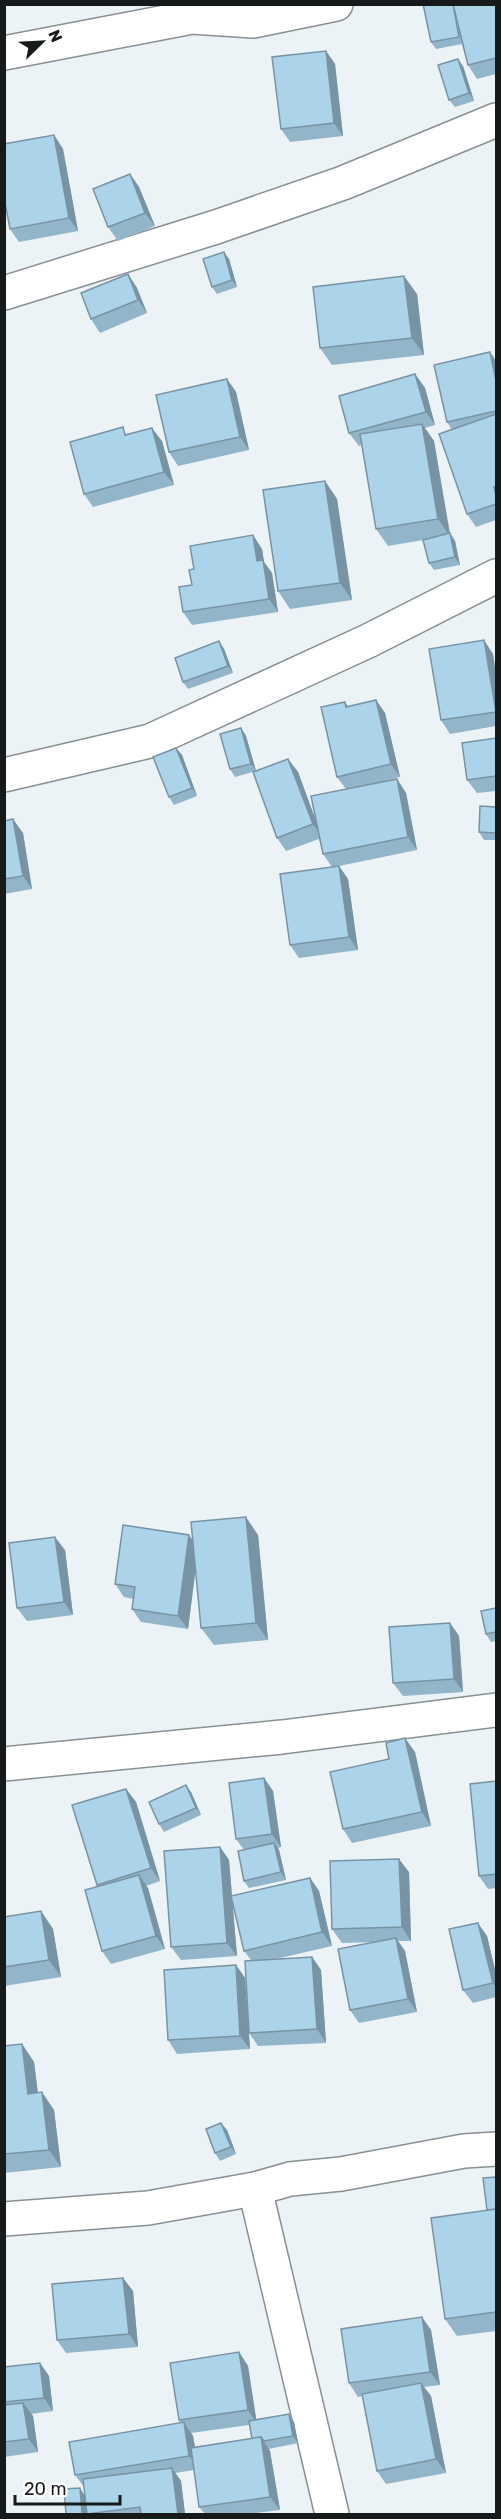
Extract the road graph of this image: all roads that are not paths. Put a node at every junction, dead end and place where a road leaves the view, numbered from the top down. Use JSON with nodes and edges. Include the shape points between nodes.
{"nodes":[{"id":1,"x":336,"y":4,"type":"edge"},
{"id":2,"x":253,"y":13,"type":"edge"},
{"id":3,"x":4,"y":52,"type":"edge"},
{"id":4,"x":496,"y":120,"type":"edge"},
{"id":5,"x":4,"y":293,"type":"edge"},
{"id":6,"x":496,"y":576,"type":"edge"},
{"id":7,"x":4,"y":775,"type":"edge"},
{"id":8,"x":496,"y":1710,"type":"edge"},
{"id":9,"x":4,"y":1764,"type":"edge"},
{"id":10,"x":496,"y":2149,"type":"edge"},
{"id":11,"x":255,"y":2189,"type":"junction"},
{"id":12,"x":4,"y":2219,"type":"edge"},
{"id":13,"x":332,"y":2514,"type":"edge"}],
"edges":[{"from":1,"to":2,"type":"street"},
{"from":2,"to":3,"type":"street","via":[[192,17]]},
{"from":4,"to":5,"type":"street","via":[[332,186]]},
{"from":6,"to":7,"type":"street","via":[[368,641],[150,741]]},
{"from":8,"to":9,"type":"street","via":[[282,1737]]},
{"from":10,"to":11,"type":"street","via":[[290,2179]]},
{"from":11,"to":12,"type":"street","via":[[147,2208]]},
{"from":11,"to":13,"type":"street"}]}
